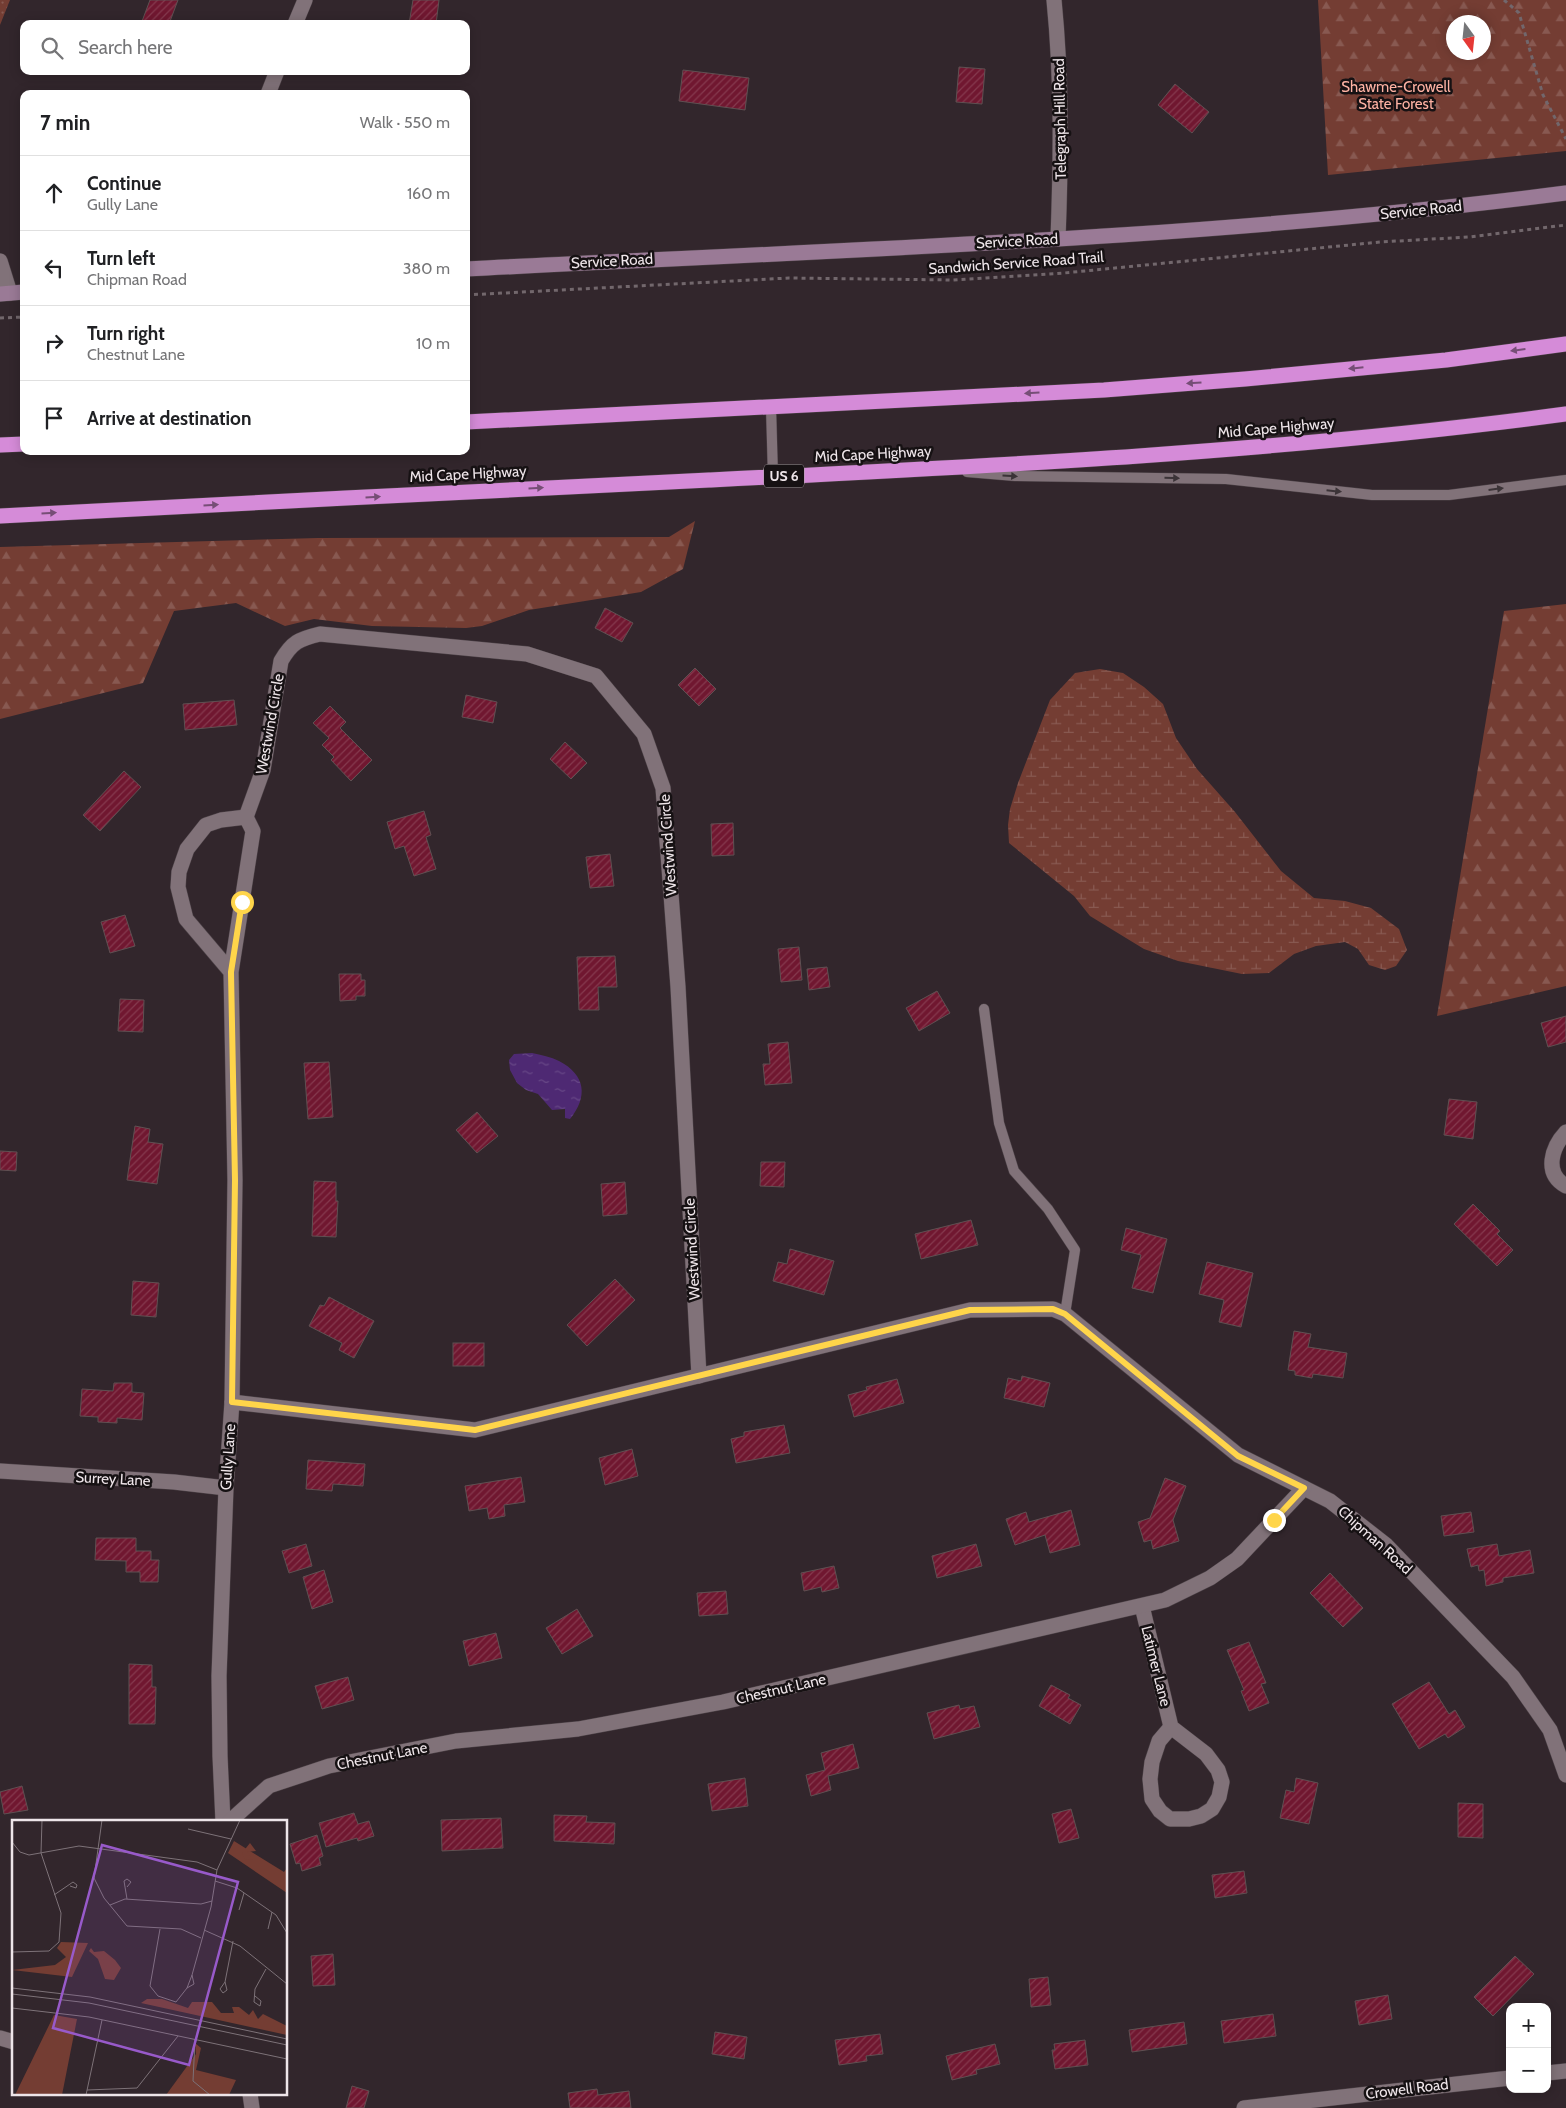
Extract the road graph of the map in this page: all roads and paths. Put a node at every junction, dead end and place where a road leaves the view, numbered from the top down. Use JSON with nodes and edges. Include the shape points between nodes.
{"nodes":[{"id":1,"x":305,"y":0,"type":"edge"},
{"id":2,"x":1054,"y":0,"type":"edge"},
{"id":3,"x":1504,"y":0,"type":"edge"},
{"id":4,"x":297,"y":20,"type":"edge"},
{"id":5,"x":275,"y":75,"type":"edge"},
{"id":6,"x":270,"y":90,"type":"edge"},
{"id":7,"x":1566,"y":139,"type":"edge"},
{"id":8,"x":1566,"y":193,"type":"edge"},
{"id":9,"x":1566,"y":225,"type":"edge"},
{"id":10,"x":1058,"y":239,"type":"junction"},
{"id":11,"x":0,"y":261,"type":"edge"},
{"id":12,"x":470,"y":268,"type":"edge"},
{"id":13,"x":11,"y":293,"type":"edge"},
{"id":14,"x":470,"y":295,"type":"edge"},
{"id":15,"x":20,"y":317,"type":"edge"},
{"id":16,"x":0,"y":318,"type":"edge"},
{"id":17,"x":1566,"y":344,"type":"edge"},
{"id":18,"x":771,"y":407,"type":"junction"},
{"id":19,"x":1566,"y":414,"type":"edge"},
{"id":20,"x":470,"y":422,"type":"edge"},
{"id":21,"x":20,"y":444,"type":"edge"},
{"id":22,"x":0,"y":445,"type":"edge"},
{"id":23,"x":926,"y":469,"type":"junction"},
{"id":24,"x":773,"y":477,"type":"junction"},
{"id":25,"x":1566,"y":480,"type":"edge"},
{"id":26,"x":0,"y":516,"type":"edge"},
{"id":27,"x":246,"y":817,"type":"junction"},
{"id":28,"x":231,"y":972,"type":"junction"},
{"id":29,"x":984,"y":1009,"type":"dead end"},
{"id":30,"x":1566,"y":1132,"type":"edge"},
{"id":31,"x":1566,"y":1186,"type":"edge"},
{"id":32,"x":1065,"y":1314,"type":"junction"},
{"id":33,"x":699,"y":1376,"type":"junction"},
{"id":34,"x":232,"y":1402,"type":"junction"},
{"id":35,"x":0,"y":1471,"type":"edge"},
{"id":36,"x":226,"y":1488,"type":"junction"},
{"id":37,"x":1304,"y":1488,"type":"junction"},
{"id":38,"x":1142,"y":1606,"type":"junction"},
{"id":39,"x":1171,"y":1727,"type":"junction"},
{"id":40,"x":1566,"y":1775,"type":"edge"},
{"id":41,"x":223,"y":1820,"type":"edge"},
{"id":42,"x":231,"y":1820,"type":"edge"},
{"id":43,"x":1566,"y":2071,"type":"edge"},
{"id":44,"x":1551,"y":2073,"type":"edge"},
{"id":45,"x":1506,"y":2078,"type":"edge"},
{"id":46,"x":1244,"y":2108,"type":"edge"}],
"edges":[{"from":1,"to":4,"type":"street"},
{"from":2,"to":10,"type":"street","name":"Telegraph Hill Road","via":[[1062,141]]},
{"from":3,"to":7,"type":"path","via":[[1519,13],[1544,95]]},
{"from":5,"to":6,"type":"street"},
{"from":8,"to":10,"type":"street","name":"Service Road","via":[[1348,217]]},
{"from":9,"to":14,"type":"path","name":"Sandwich Service Road Trail","via":[[1470,237],[1380,242],[1064,273],[953,280],[789,278]]},
{"from":10,"to":12,"type":"street","name":"Service Road"},
{"from":11,"to":13,"type":"street"},
{"from":15,"to":16,"type":"path"},
{"from":17,"to":18,"type":"highway","one_way":true,"via":[[1446,360],[1245,379],[1104,390]]},
{"from":18,"to":20,"type":"highway"},
{"from":18,"to":24,"type":"lane"},
{"from":19,"to":23,"type":"highway","name":"Mid Cape Highway","number":"US 6","via":[[1252,448]]},
{"from":21,"to":22,"type":"highway"},
{"from":23,"to":24,"type":"highway","name":"Mid Cape Highway","number":"US 6"},
{"from":23,"to":25,"type":"lane","one_way":true,"via":[[1015,476],[1226,479],[1372,496],[1450,495]]},
{"from":26,"to":24,"type":"highway","name":"Mid Cape Highway","number":"US 6","one_way":true},
{"from":27,"to":28,"type":"street","name":"Gully Lane","via":[[253,831]]},
{"from":27,"to":28,"type":"street","via":[[206,825],[188,850],[179,872],[178,887],[186,919]]},
{"from":27,"to":33,"type":"street","name":"Westwind Circle","via":[[263,770],[281,661],[288,648],[301,638],[320,634],[527,654],[596,676],[644,734],[664,788]]},
{"from":28,"to":34,"type":"street","name":"Gully Lane","via":[[235,1180]]},
{"from":29,"to":32,"type":"lane","via":[[999,1124],[1014,1171],[1048,1209],[1075,1250]]},
{"from":30,"to":31,"type":"street","via":[[1555,1144],[1552,1156],[1553,1171],[1560,1183]]},
{"from":32,"to":33,"type":"street","name":"Chipman Road","via":[[1053,1309],[970,1310]]},
{"from":32,"to":37,"type":"street","name":"Chipman Road","via":[[1238,1456]]},
{"from":33,"to":34,"type":"street","name":"Chipman Road","via":[[475,1430]]},
{"from":34,"to":36,"type":"street","name":"Gully Lane"},
{"from":35,"to":36,"type":"street","name":"Surrey Lane"},
{"from":36,"to":41,"type":"street","name":"Gully Lane","via":[[219,1676]]},
{"from":37,"to":38,"type":"street","name":"Chestnut Lane","via":[[1237,1559],[1187,1590]]},
{"from":37,"to":40,"type":"street","name":"Chipman Road","via":[[1330,1501],[1386,1545],[1513,1676],[1550,1730]]},
{"from":38,"to":39,"type":"street","name":"Latimer Lane"},
{"from":38,"to":42,"type":"street","name":"Chestnut Lane","via":[[723,1702],[578,1729],[456,1741],[330,1766],[269,1786]]},
{"from":39,"to":39,"type":"street","name":"Latimer Lane","via":[[1206,1754],[1218,1770],[1222,1782],[1219,1797],[1212,1809],[1201,1816],[1170,1819],[1152,1799],[1152,1762],[1159,1741]]},
{"from":43,"to":44,"type":"street"},
{"from":45,"to":46,"type":"street","name":"Crowell Road"}]}
